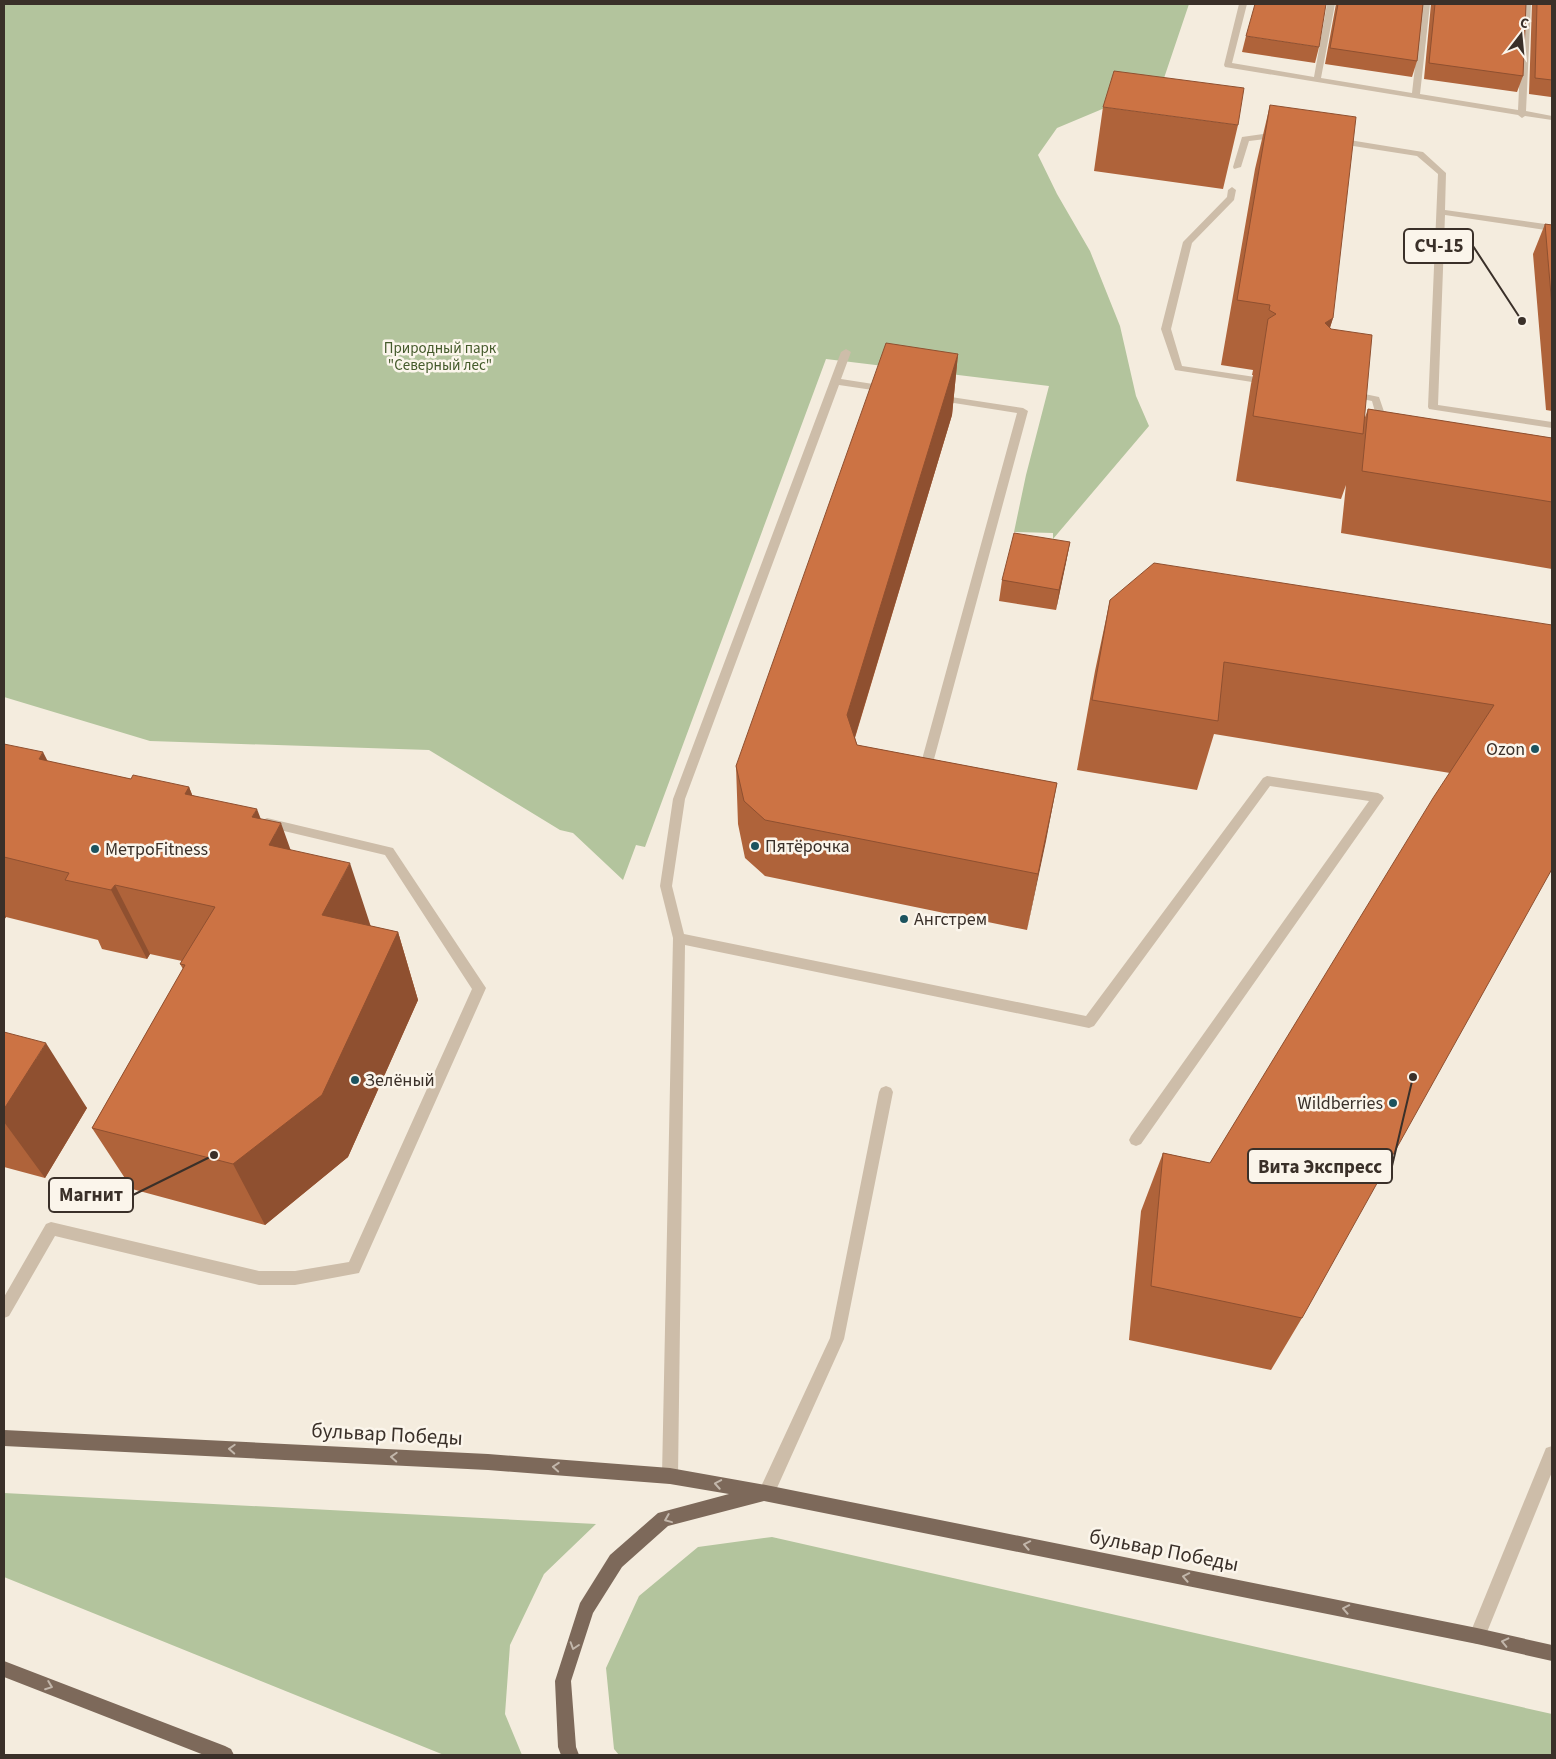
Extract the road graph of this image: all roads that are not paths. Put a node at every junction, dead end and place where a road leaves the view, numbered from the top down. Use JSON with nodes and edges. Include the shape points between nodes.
{"nodes":[{"id":1,"x":1243,"y":4,"type":"edge"},
{"id":2,"x":1331,"y":4,"type":"edge"},
{"id":3,"x":1426,"y":4,"type":"edge"},
{"id":4,"x":1527,"y":4,"type":"edge"},
{"id":5,"x":1317,"y":80,"type":"junction"},
{"id":6,"x":1416,"y":97,"type":"junction"},
{"id":7,"x":1522,"y":115,"type":"junction"},
{"id":8,"x":1552,"y":118,"type":"edge"},
{"id":9,"x":1285,"y":134,"type":"edge"},
{"id":10,"x":1236,"y":137,"type":"edge"},
{"id":11,"x":1246,"y":139,"type":"junction"},
{"id":12,"x":1324,"y":139,"type":"edge"},
{"id":13,"x":1237,"y":166,"type":"edge"},
{"id":14,"x":1232,"y":190,"type":"edge"},
{"id":15,"x":1441,"y":212,"type":"junction"},
{"id":16,"x":1552,"y":228,"type":"edge"},
{"id":17,"x":846,"y":352,"type":"dead end"},
{"id":18,"x":1252,"y":379,"type":"dead end"},
{"id":19,"x":835,"y":381,"type":"junction"},
{"id":20,"x":901,"y":392,"type":"edge"},
{"id":21,"x":1340,"y":393,"type":"edge"},
{"id":22,"x":929,"y":396,"type":"edge"},
{"id":23,"x":1552,"y":425,"type":"edge"},
{"id":24,"x":1388,"y":438,"type":"edge"},
{"id":25,"x":922,"y":781,"type":"edge"},
{"id":26,"x":253,"y":820,"type":"edge"},
{"id":27,"x":679,"y":938,"type":"junction"},
{"id":28,"x":886,"y":1092,"type":"dead end"},
{"id":29,"x":1136,"y":1140,"type":"dead end"},
{"id":30,"x":4,"y":1311,"type":"edge"},
{"id":31,"x":4,"y":1438,"type":"edge"},
{"id":32,"x":1552,"y":1454,"type":"edge"},
{"id":33,"x":670,"y":1476,"type":"junction"},
{"id":34,"x":766,"y":1493,"type":"junction"},
{"id":35,"x":1477,"y":1636,"type":"junction"},
{"id":36,"x":1552,"y":1653,"type":"edge"},
{"id":37,"x":4,"y":1669,"type":"edge"},
{"id":38,"x":225,"y":1755,"type":"edge"},
{"id":39,"x":570,"y":1755,"type":"edge"}],
"edges":[{"from":1,"to":5,"type":"street","via":[[1228,64]]},
{"from":2,"to":5,"type":"street"},
{"from":3,"to":6,"type":"street"},
{"from":4,"to":7,"type":"street"},
{"from":5,"to":6,"type":"street"},
{"from":6,"to":7,"type":"street"},
{"from":7,"to":8,"type":"street"},
{"from":9,"to":11,"type":"street"},
{"from":10,"to":11,"type":"street"},
{"from":11,"to":13,"type":"street"},
{"from":12,"to":15,"type":"street","via":[[1420,154],[1442,173]]},
{"from":14,"to":18,"type":"street","via":[[1231,198],[1188,242],[1166,329],[1178,368]]},
{"from":15,"to":16,"type":"street"},
{"from":15,"to":23,"type":"street","via":[[1433,407]]},
{"from":17,"to":19,"type":"street"},
{"from":19,"to":20,"type":"street"},
{"from":19,"to":27,"type":"street","via":[[679,798],[666,886]]},
{"from":21,"to":24,"type":"street","via":[[1376,398]]},
{"from":22,"to":25,"type":"street","via":[[1023,411]]},
{"from":26,"to":30,"type":"street","via":[[389,851],[479,988],[354,1268],[295,1278],[259,1278],[51,1230]]},
{"from":27,"to":29,"type":"street","via":[[1089,1022],[1267,781],[1378,798]]},
{"from":27,"to":33,"type":"street"},
{"from":28,"to":34,"type":"street","via":[[837,1339]]},
{"from":33,"to":31,"type":"main road","name":"бульвар Победы","one_way":true,"via":[[488,1462]]},
{"from":32,"to":35,"type":"street"},
{"from":34,"to":33,"type":"main road","name":"бульвар Победы","one_way":true},
{"from":35,"to":34,"type":"main road","name":"бульвар Победы","one_way":true},
{"from":34,"to":39,"type":"main road","name":"бульвар Победы","one_way":true,"via":[[664,1519],[616,1561],[586,1609],[563,1681]]},
{"from":36,"to":35,"type":"main road","name":"бульвар Победы","one_way":true},
{"from":37,"to":38,"type":"main road","one_way":true}]}
